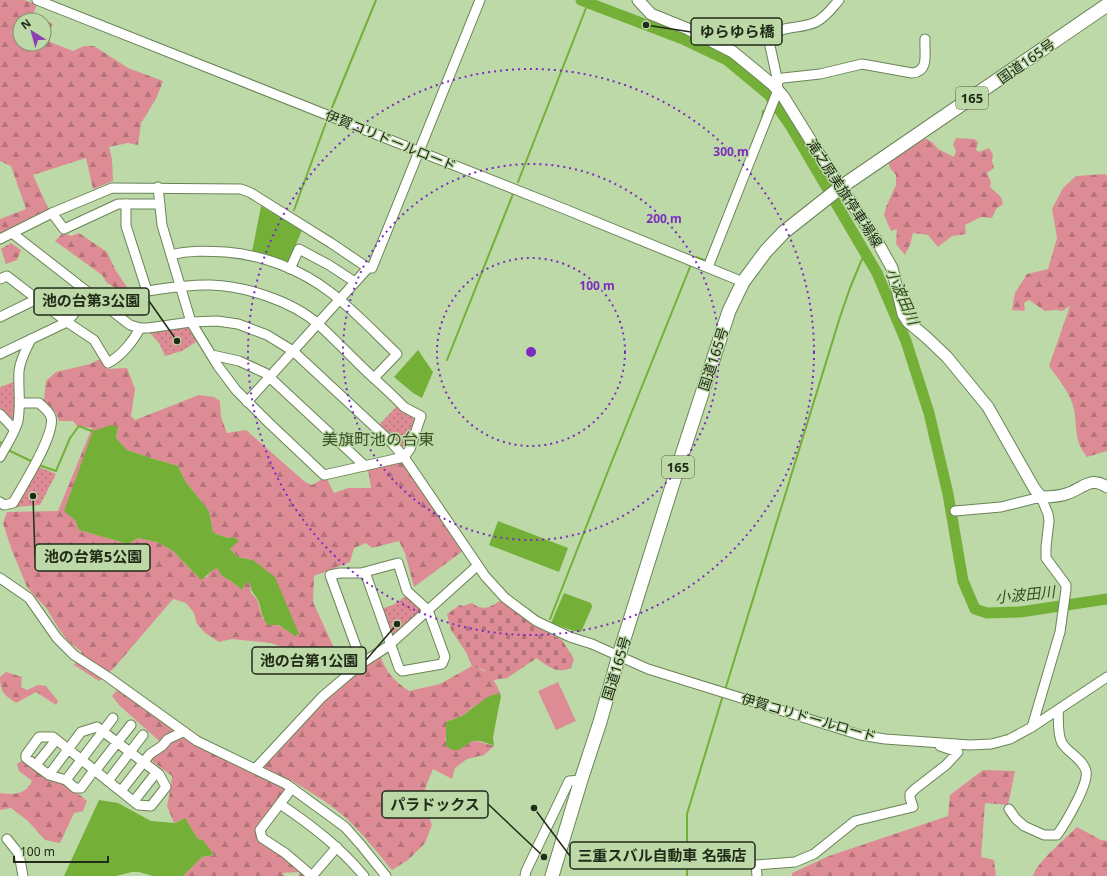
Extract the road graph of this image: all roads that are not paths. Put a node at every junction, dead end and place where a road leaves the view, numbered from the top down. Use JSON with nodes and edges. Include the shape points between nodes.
{"nodes":[{"id":1,"x":37,"y":0,"type":"edge"},
{"id":2,"x":480,"y":0,"type":"edge"},
{"id":3,"x":638,"y":0,"type":"edge"},
{"id":4,"x":839,"y":0,"type":"edge"},
{"id":5,"x":1107,"y":5,"type":"edge"},
{"id":6,"x":925,"y":39,"type":"dead end"},
{"id":7,"x":777,"y":89,"type":"junction"},
{"id":8,"x":419,"y":152,"type":"junction"},
{"id":9,"x":158,"y":187,"type":"junction"},
{"id":10,"x":836,"y":191,"type":"junction"},
{"id":11,"x":126,"y":204,"type":"junction"},
{"id":12,"x":160,"y":204,"type":"junction"},
{"id":13,"x":52,"y":213,"type":"junction"},
{"id":14,"x":12,"y":233,"type":"junction"},
{"id":15,"x":0,"y":240,"type":"edge"},
{"id":16,"x":171,"y":255,"type":"junction"},
{"id":17,"x":708,"y":267,"type":"junction"},
{"id":18,"x":368,"y":268,"type":"junction"},
{"id":19,"x":290,"y":269,"type":"junction"},
{"id":20,"x":0,"y":279,"type":"edge"},
{"id":21,"x":355,"y":282,"type":"junction"},
{"id":22,"x":743,"y":282,"type":"junction"},
{"id":23,"x":180,"y":286,"type":"junction"},
{"id":24,"x":90,"y":294,"type":"junction"},
{"id":25,"x":37,"y":299,"type":"junction"},
{"id":26,"x":339,"y":300,"type":"junction"},
{"id":27,"x":0,"y":317,"type":"edge"},
{"id":28,"x":67,"y":322,"type":"junction"},
{"id":29,"x":191,"y":322,"type":"junction"},
{"id":30,"x":318,"y":324,"type":"junction"},
{"id":31,"x":140,"y":328,"type":"junction"},
{"id":32,"x":31,"y":340,"type":"junction"},
{"id":33,"x":293,"y":351,"type":"junction"},
{"id":34,"x":0,"y":354,"type":"edge"},
{"id":35,"x":212,"y":355,"type":"junction"},
{"id":36,"x":270,"y":377,"type":"junction"},
{"id":37,"x":374,"y":378,"type":"junction"},
{"id":38,"x":247,"y":402,"type":"junction"},
{"id":39,"x":20,"y":403,"type":"junction"},
{"id":40,"x":0,"y":414,"type":"edge"},
{"id":41,"x":14,"y":429,"type":"junction"},
{"id":42,"x":0,"y":457,"type":"edge"},
{"id":43,"x":404,"y":457,"type":"junction"},
{"id":44,"x":365,"y":466,"type":"junction"},
{"id":45,"x":1107,"y":486,"type":"edge"},
{"id":46,"x":1041,"y":497,"type":"junction"},
{"id":47,"x":0,"y":502,"type":"edge"},
{"id":48,"x":955,"y":512,"type":"dead end"},
{"id":49,"x":477,"y":566,"type":"junction"},
{"id":50,"x":365,"y":572,"type":"junction"},
{"id":51,"x":0,"y":578,"type":"edge"},
{"id":52,"x":428,"y":610,"type":"junction"},
{"id":53,"x":390,"y":644,"type":"junction"},
{"id":54,"x":619,"y":655,"type":"junction"},
{"id":55,"x":362,"y":663,"type":"junction"},
{"id":56,"x":1107,"y":677,"type":"edge"},
{"id":57,"x":1058,"y":710,"type":"junction"},
{"id":58,"x":113,"y":718,"type":"dead end"},
{"id":59,"x":131,"y":726,"type":"dead end"},
{"id":60,"x":1032,"y":727,"type":"junction"},
{"id":61,"x":103,"y":732,"type":"junction"},
{"id":62,"x":183,"y":732,"type":"junction"},
{"id":63,"x":143,"y":735,"type":"dead end"},
{"id":64,"x":56,"y":740,"type":"junction"},
{"id":65,"x":118,"y":742,"type":"junction"},
{"id":66,"x":932,"y":742,"type":"junction"},
{"id":67,"x":68,"y":749,"type":"junction"},
{"id":68,"x":130,"y":752,"type":"junction"},
{"id":69,"x":81,"y":759,"type":"junction"},
{"id":70,"x":143,"y":762,"type":"junction"},
{"id":71,"x":36,"y":766,"type":"junction"},
{"id":72,"x":256,"y":769,"type":"junction"},
{"id":73,"x":95,"y":771,"type":"junction"},
{"id":74,"x":156,"y":773,"type":"junction"},
{"id":75,"x":49,"y":775,"type":"junction"},
{"id":76,"x":66,"y":780,"type":"junction"},
{"id":77,"x":581,"y":780,"type":"junction"},
{"id":78,"x":108,"y":781,"type":"junction"},
{"id":79,"x":292,"y":788,"type":"junction"},
{"id":80,"x":121,"y":791,"type":"junction"},
{"id":81,"x":134,"y":801,"type":"junction"},
{"id":82,"x":280,"y":804,"type":"junction"},
{"id":83,"x":1009,"y":809,"type":"dead end"},
{"id":84,"x":7,"y":839,"type":"dead end"},
{"id":85,"x":337,"y":847,"type":"junction"},
{"id":86,"x":360,"y":874,"type":"edge"},
{"id":87,"x":23,"y":876,"type":"edge"},
{"id":88,"x":312,"y":876,"type":"edge"},
{"id":89,"x":386,"y":876,"type":"edge"},
{"id":90,"x":525,"y":876,"type":"edge"},
{"id":91,"x":552,"y":876,"type":"edge"},
{"id":92,"x":756,"y":876,"type":"edge"}],
"edges":[{"from":1,"to":8,"type":"street","name":"伊賀コリドールロード"},
{"from":2,"to":8,"type":"street"},
{"from":3,"to":7,"type":"main road","name":"滝之原美旗停車場線","via":[[651,14],[733,52]]},
{"from":4,"to":7,"type":"street","via":[[817,21],[777,31],[772,35],[770,46]]},
{"from":5,"to":10,"type":"highway","name":"国道165号","number":"165"},
{"from":6,"to":7,"type":"street","via":[[925,64],[918,73],[862,64],[820,74],[783,78]]},
{"from":7,"to":10,"type":"main road","name":"滝之原美旗停車場線","via":[[791,108]]},
{"from":7,"to":17,"type":"street"},
{"from":8,"to":17,"type":"street","name":"伊賀コリドールロード"},
{"from":8,"to":18,"type":"street","via":[[372,268]]},
{"from":9,"to":12,"type":"street"},
{"from":9,"to":13,"type":"street","via":[[112,188]]},
{"from":9,"to":18,"type":"street","via":[[241,189],[331,242]]},
{"from":10,"to":22,"type":"highway","name":"国道165号","number":"165","via":[[776,240]]},
{"from":10,"to":46,"type":"main road","name":"滝之原美旗停車場線","via":[[878,243],[892,268],[903,314],[908,322],[947,357],[988,407]]},
{"from":11,"to":12,"type":"street"},
{"from":11,"to":13,"type":"street","via":[[118,204],[64,228]]},
{"from":11,"to":23,"type":"street","via":[[126,226],[147,291]]},
{"from":12,"to":16,"type":"street","via":[[162,225]]},
{"from":13,"to":14,"type":"street"},
{"from":14,"to":15,"type":"street"},
{"from":14,"to":24,"type":"street"},
{"from":16,"to":19,"type":"street","via":[[180,252],[212,251],[237,253],[275,262]]},
{"from":16,"to":23,"type":"street"},
{"from":17,"to":22,"type":"street","name":"伊賀コリドールロード"},
{"from":18,"to":21,"type":"street"},
{"from":19,"to":21,"type":"street","via":[[299,249],[329,264]]},
{"from":19,"to":26,"type":"street","via":[[318,283]]},
{"from":20,"to":25,"type":"street","via":[[7,276]]},
{"from":21,"to":26,"type":"street"},
{"from":22,"to":54,"type":"highway","name":"国道165号","number":"165","via":[[729,311]]},
{"from":23,"to":29,"type":"street"},
{"from":23,"to":30,"type":"street","via":[[210,285],[263,294]]},
{"from":24,"to":28,"type":"street"},
{"from":24,"to":31,"type":"street","via":[[128,323]]},
{"from":25,"to":27,"type":"street"},
{"from":25,"to":28,"type":"street"},
{"from":26,"to":30,"type":"street"},
{"from":26,"to":37,"type":"street","via":[[397,354]]},
{"from":28,"to":31,"type":"street","via":[[94,340],[108,363],[115,360]]},
{"from":28,"to":32,"type":"street"},
{"from":29,"to":31,"type":"street","name":"伊賀コリドールロード"},
{"from":29,"to":33,"type":"street","name":"伊賀コリドールロード","via":[[217,321],[238,324],[276,339]]},
{"from":29,"to":35,"type":"street"},
{"from":30,"to":33,"type":"street"},
{"from":30,"to":37,"type":"street"},
{"from":32,"to":34,"type":"street"},
{"from":32,"to":39,"type":"street","via":[[20,364]]},
{"from":33,"to":36,"type":"street"},
{"from":33,"to":43,"type":"street","name":"伊賀コリドールロード"},
{"from":35,"to":36,"type":"street","via":[[239,361],[259,369]]},
{"from":35,"to":38,"type":"street","via":[[226,378]]},
{"from":36,"to":38,"type":"street"},
{"from":36,"to":44,"type":"street"},
{"from":37,"to":43,"type":"street","via":[[404,407],[421,416],[410,448]]},
{"from":38,"to":44,"type":"street","via":[[324,475]]},
{"from":39,"to":41,"type":"street"},
{"from":39,"to":47,"type":"street","via":[[39,403],[50,414],[52,421],[44,446],[13,503],[4,505]]},
{"from":40,"to":41,"type":"street"},
{"from":41,"to":42,"type":"street"},
{"from":43,"to":44,"type":"street"},
{"from":43,"to":49,"type":"street","name":"伊賀コリドールロード"},
{"from":45,"to":46,"type":"main road","via":[[1086,483],[1070,493]]},
{"from":46,"to":48,"type":"street","via":[[1001,507]]},
{"from":46,"to":60,"type":"street","via":[[1048,514],[1046,558],[1066,585],[1057,642]]},
{"from":49,"to":52,"type":"street"},
{"from":49,"to":54,"type":"street","name":"伊賀コリドールロード","via":[[505,598],[536,621]]},
{"from":50,"to":52,"type":"street","via":[[398,563],[407,591]]},
{"from":50,"to":53,"type":"street"},
{"from":50,"to":55,"type":"street","via":[[340,572],[330,575]]},
{"from":51,"to":62,"type":"street","via":[[29,598],[57,638],[74,655]]},
{"from":52,"to":53,"type":"street"},
{"from":52,"to":53,"type":"street","via":[[445,657],[442,664],[402,671]]},
{"from":53,"to":55,"type":"street"},
{"from":54,"to":66,"type":"street","name":"伊賀コリドールロード","via":[[648,669],[860,735]]},
{"from":54,"to":77,"type":"highway","name":"国道165号","number":"165"},
{"from":55,"to":72,"type":"street","via":[[322,697]]},
{"from":56,"to":57,"type":"street","name":"伊賀コリドールロード"},
{"from":57,"to":60,"type":"street","name":"伊賀コリドールロード"},
{"from":57,"to":83,"type":"street","via":[[1061,741],[1086,771],[1085,780],[1069,818],[1057,835],[1044,836],[1024,826]]},
{"from":58,"to":61,"type":"street"},
{"from":59,"to":65,"type":"street"},
{"from":60,"to":66,"type":"street","name":"伊賀コリドールロード","via":[[1010,739],[991,744]]},
{"from":61,"to":65,"type":"street"},
{"from":61,"to":67,"type":"street","via":[[97,727],[81,732]]},
{"from":61,"to":69,"type":"street"},
{"from":62,"to":70,"type":"street","via":[[168,739]]},
{"from":62,"to":72,"type":"street"},
{"from":63,"to":68,"type":"street"},
{"from":64,"to":67,"type":"street"},
{"from":64,"to":71,"type":"street"},
{"from":64,"to":71,"type":"street","via":[[53,737],[39,737],[26,755],[26,758]]},
{"from":65,"to":68,"type":"street"},
{"from":65,"to":73,"type":"street"},
{"from":66,"to":92,"type":"street","via":[[958,752],[946,765],[914,789],[910,794],[913,807],[855,821],[814,854],[802,860],[756,865]]},
{"from":67,"to":69,"type":"street"},
{"from":67,"to":75,"type":"street"},
{"from":68,"to":70,"type":"street"},
{"from":68,"to":78,"type":"street"},
{"from":69,"to":73,"type":"street"},
{"from":69,"to":76,"type":"street"},
{"from":70,"to":74,"type":"street"},
{"from":70,"to":80,"type":"street"},
{"from":71,"to":75,"type":"street"},
{"from":72,"to":79,"type":"street"},
{"from":73,"to":76,"type":"street","via":[[81,788],[75,788]]},
{"from":73,"to":78,"type":"street"},
{"from":74,"to":81,"type":"street"},
{"from":74,"to":81,"type":"street","via":[[166,787],[151,806],[138,805]]},
{"from":75,"to":76,"type":"street"},
{"from":77,"to":90,"type":"street","via":[[569,781]]},
{"from":77,"to":91,"type":"highway","name":"国道165号","number":"165"},
{"from":78,"to":80,"type":"street"},
{"from":79,"to":82,"type":"street"},
{"from":79,"to":89,"type":"street","via":[[348,830]]},
{"from":80,"to":81,"type":"street"},
{"from":82,"to":85,"type":"street","via":[[310,824]]},
{"from":82,"to":88,"type":"street","via":[[260,830],[262,838]]},
{"from":84,"to":87,"type":"street","via":[[19,854]]},
{"from":85,"to":86,"type":"street"},
{"from":85,"to":88,"type":"street"}]}
